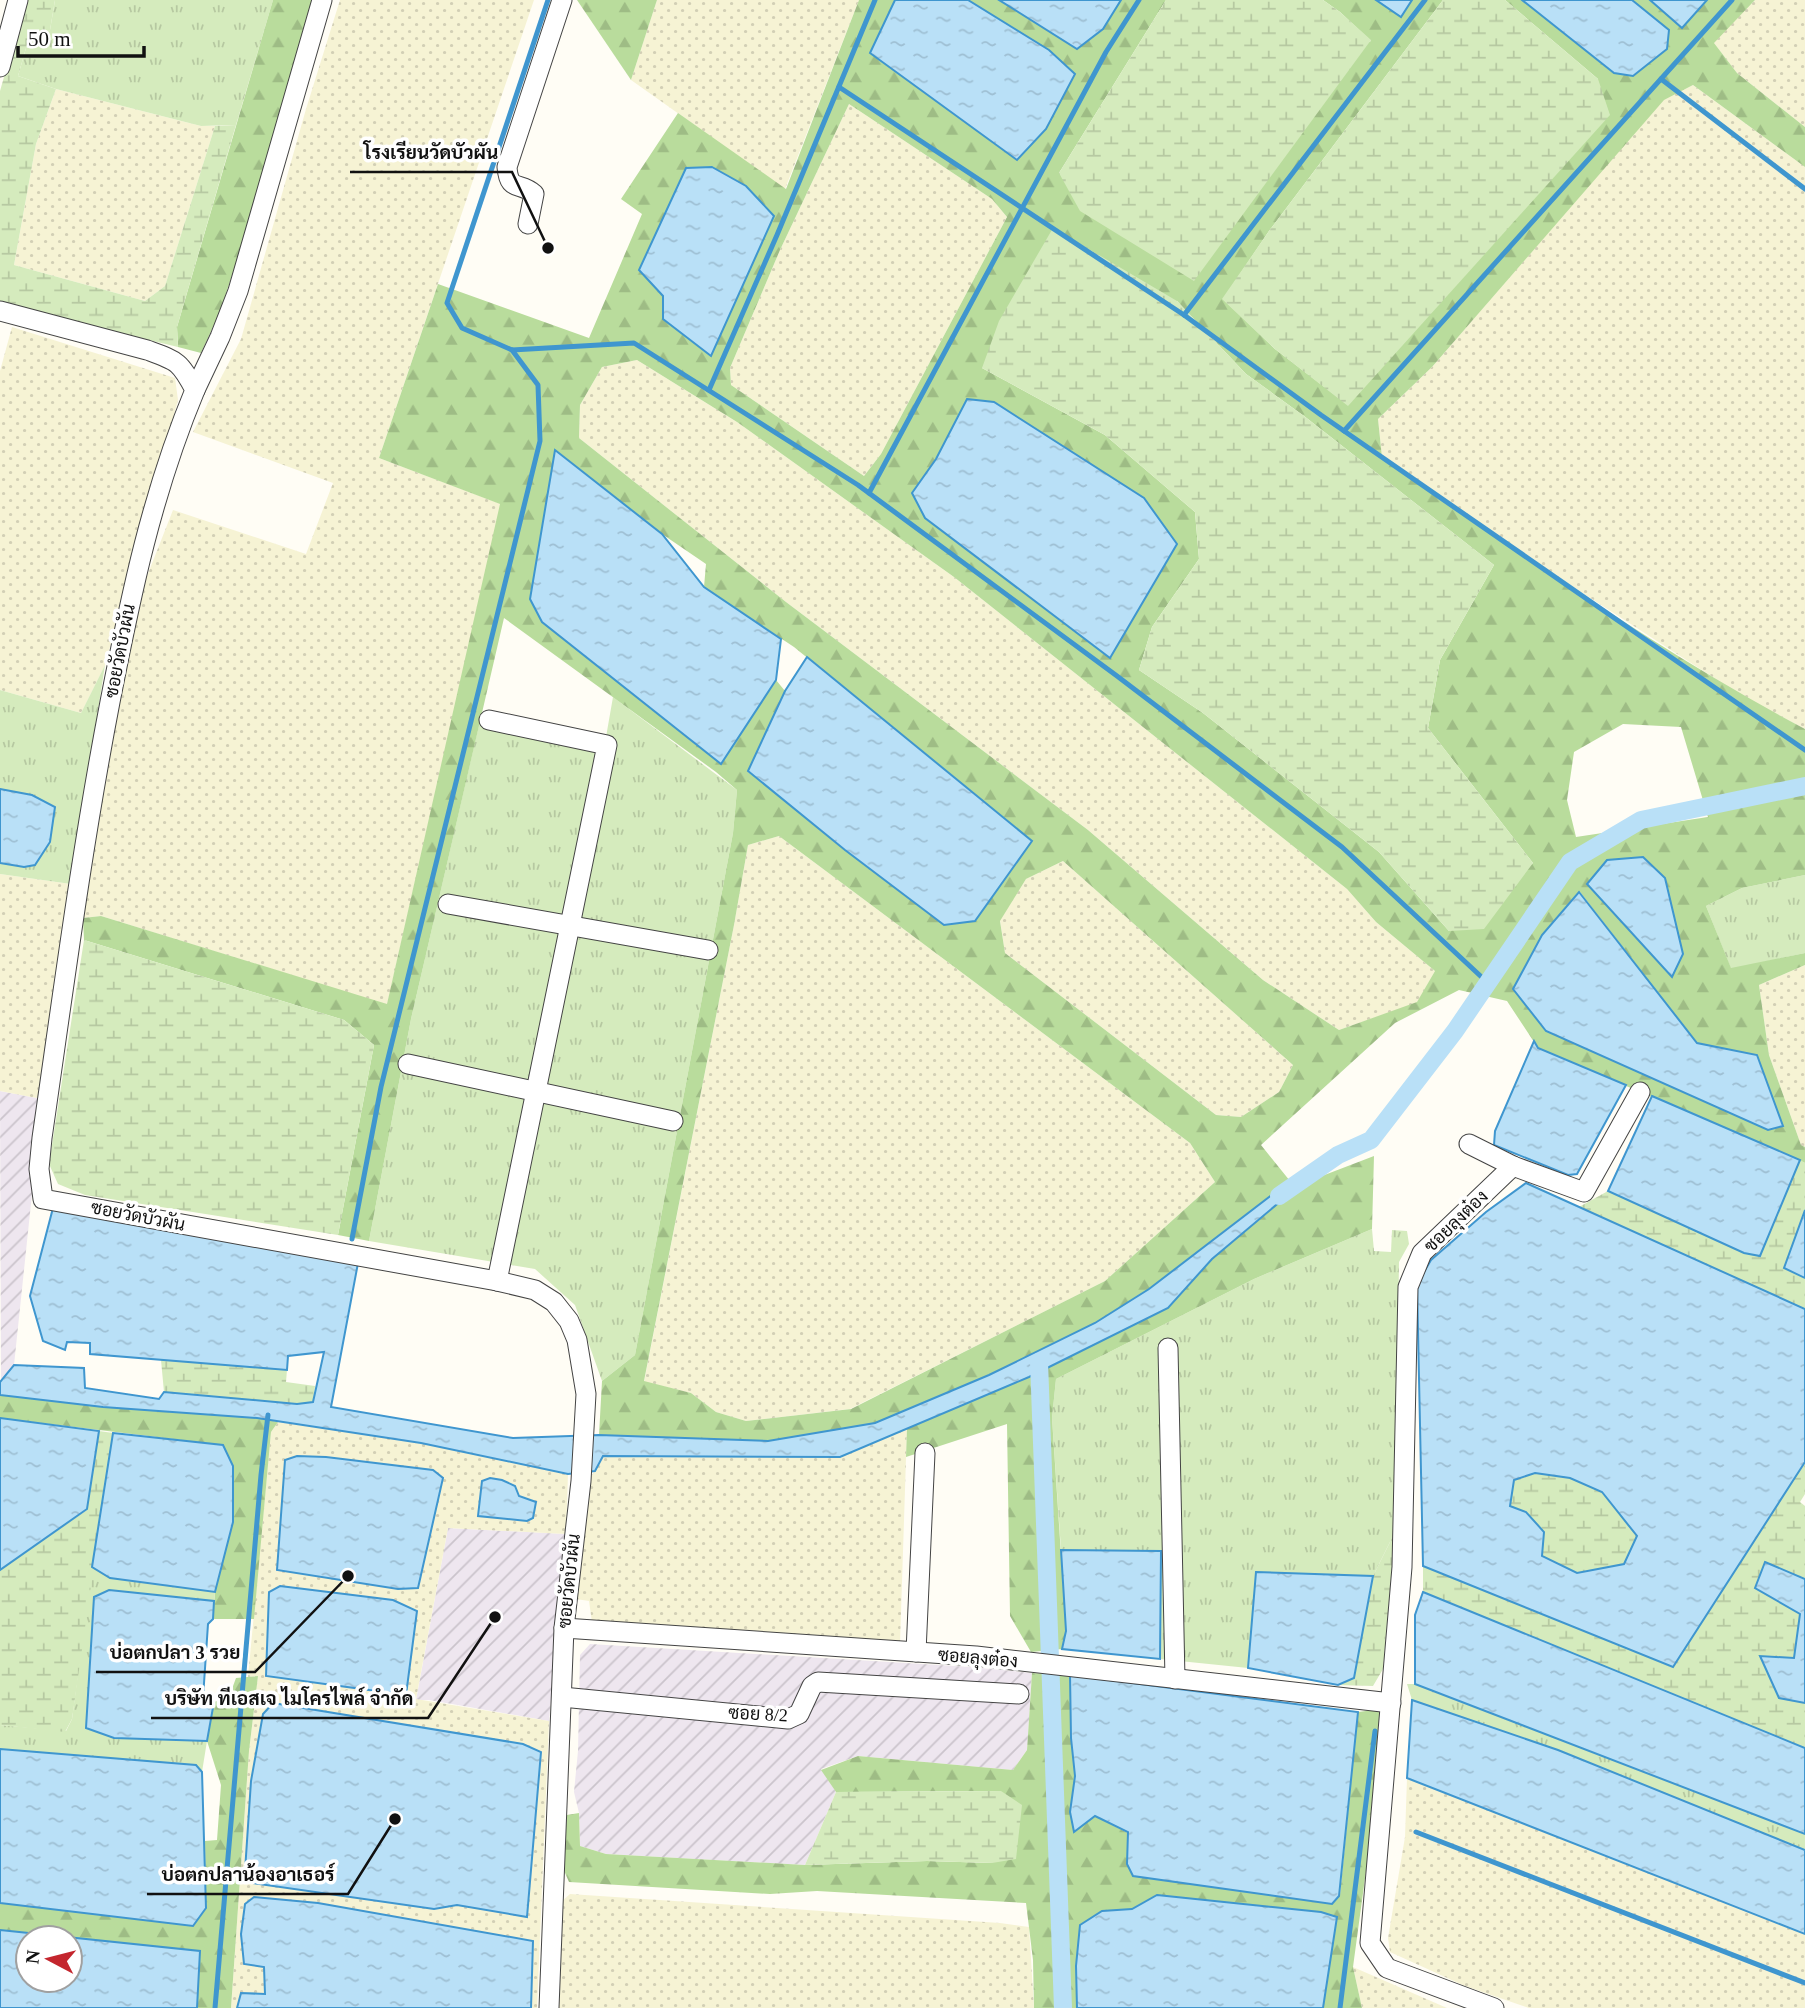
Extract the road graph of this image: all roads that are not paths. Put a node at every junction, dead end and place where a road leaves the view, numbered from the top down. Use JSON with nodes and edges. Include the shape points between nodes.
{"nodes":[{"id":1,"x":18,"y":0,"type":"edge"},
{"id":2,"x":322,"y":0,"type":"edge"},
{"id":3,"x":562,"y":0,"type":"edge"},
{"id":4,"x":0,"y":67,"type":"edge"},
{"id":5,"x":528,"y":224,"type":"dead end"},
{"id":6,"x":0,"y":311,"type":"edge"},
{"id":7,"x":195,"y":390,"type":"junction"},
{"id":8,"x":489,"y":720,"type":"dead end"},
{"id":9,"x":448,"y":904,"type":"dead end"},
{"id":10,"x":570,"y":926,"type":"junction"},
{"id":11,"x":708,"y":950,"type":"dead end"},
{"id":12,"x":408,"y":1064,"type":"dead end"},
{"id":13,"x":536,"y":1091,"type":"junction"},
{"id":14,"x":1640,"y":1092,"type":"dead end"},
{"id":15,"x":673,"y":1121,"type":"dead end"},
{"id":16,"x":1469,"y":1144,"type":"dead end"},
{"id":17,"x":1513,"y":1166,"type":"junction"},
{"id":18,"x":497,"y":1280,"type":"junction"},
{"id":19,"x":1168,"y":1348,"type":"dead end"},
{"id":20,"x":925,"y":1453,"type":"dead end"},
{"id":21,"x":564,"y":1628,"type":"junction"},
{"id":22,"x":916,"y":1652,"type":"junction"},
{"id":23,"x":1175,"y":1679,"type":"junction"},
{"id":24,"x":1019,"y":1694,"type":"dead end"},
{"id":25,"x":562,"y":1697,"type":"junction"},
{"id":26,"x":1391,"y":1703,"type":"junction"},
{"id":27,"x":1488,"y":2007,"type":"edge"},
{"id":28,"x":549,"y":2008,"type":"edge"}],
"edges":[{"from":1,"to":4,"type":"street"},
{"from":2,"to":7,"type":"street","via":[[237,291]]},
{"from":3,"to":5,"type":"street","via":[[507,167],[512,184],[534,194]]},
{"from":6,"to":7,"type":"street","via":[[168,358],[183,367]]},
{"from":7,"to":18,"type":"street","name":"ซอยวัดบัวผัน","via":[[174,438],[135,575],[93,789],[42,1138],[39,1169],[43,1199]]},
{"from":8,"to":10,"type":"street","via":[[607,745]]},
{"from":9,"to":10,"type":"street"},
{"from":10,"to":11,"type":"street"},
{"from":10,"to":13,"type":"street"},
{"from":12,"to":13,"type":"street"},
{"from":13,"to":15,"type":"street"},
{"from":13,"to":18,"type":"street"},
{"from":14,"to":17,"type":"street","via":[[1584,1192]]},
{"from":16,"to":17,"type":"street"},
{"from":17,"to":26,"type":"street","name":"ซอยลุงต๋อง","via":[[1422,1253],[1408,1287],[1402,1567]]},
{"from":18,"to":21,"type":"street","name":"ซอยวัดบัวผัน","via":[[535,1290],[554,1302],[577,1340],[587,1413]]},
{"from":19,"to":23,"type":"street"},
{"from":20,"to":22,"type":"street"},
{"from":21,"to":22,"type":"street","name":"ซอยลุงต๋อง"},
{"from":21,"to":25,"type":"street","name":"ซอยวัดบัวผัน"},
{"from":22,"to":23,"type":"street","name":"ซอยลุงต๋อง"},
{"from":23,"to":26,"type":"street","name":"ซอยลุงต๋อง"},
{"from":24,"to":25,"type":"street","name":"ซอย 8/2","via":[[818,1682],[799,1714],[788,1718]]},
{"from":25,"to":28,"type":"street","name":"ซอยวัดบัวผัน"},
{"from":26,"to":27,"type":"street","name":"ซอยลุงต๋อง","via":[[1370,1944],[1387,1968]]}]}
